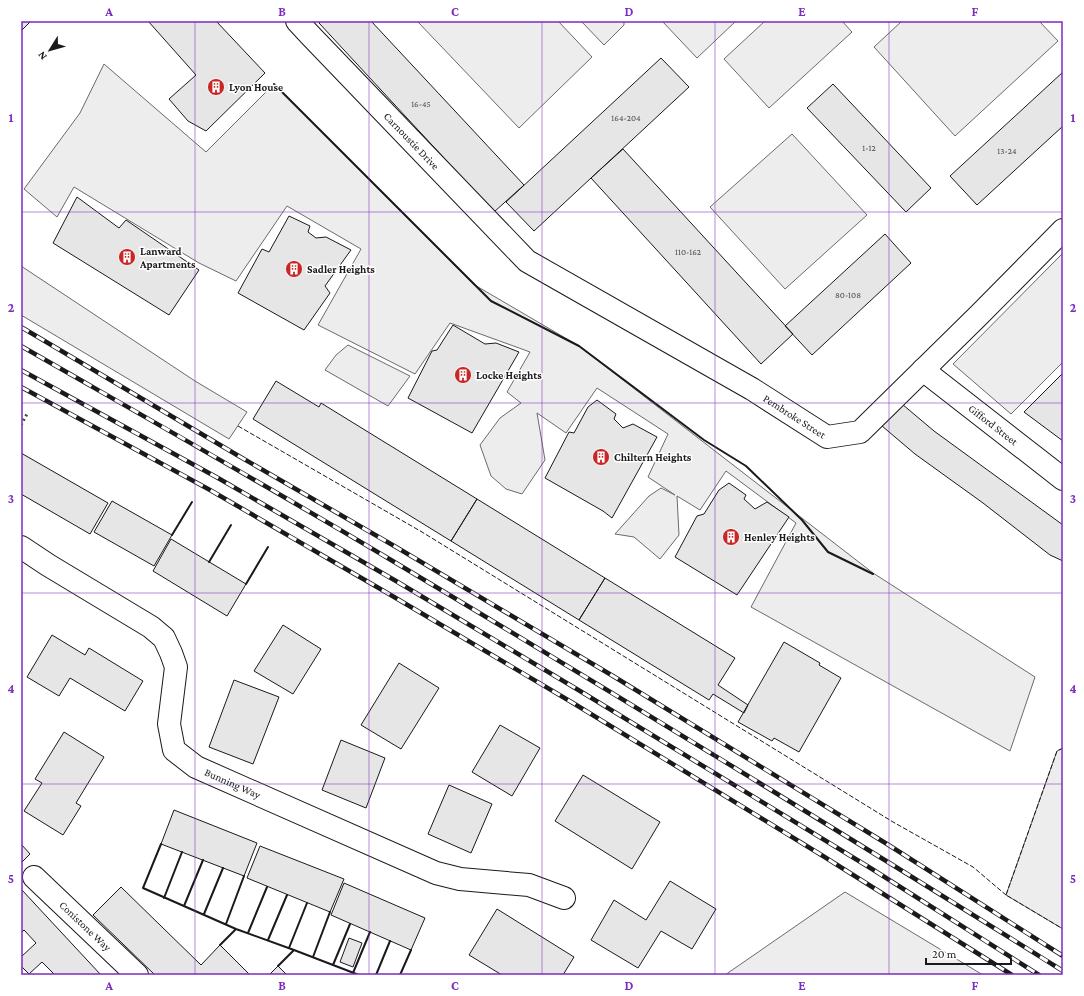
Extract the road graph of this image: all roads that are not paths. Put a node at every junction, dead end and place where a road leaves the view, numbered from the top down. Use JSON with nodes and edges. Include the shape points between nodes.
{"nodes":[{"id":1,"x":297,"y":21,"type":"edge"},
{"id":2,"x":1063,"y":230,"type":"edge"},
{"id":3,"x":527,"y":261,"type":"joint"},
{"id":4,"x":923,"y":370,"type":"junction"},
{"id":5,"x":1063,"y":479,"type":"edge"},
{"id":6,"x":21,"y":547,"type":"edge"},
{"id":7,"x":34,"y":877,"type":"dead end"},
{"id":8,"x":564,"y":898,"type":"dead end"},
{"id":9,"x":137,"y":975,"type":"edge"}],
"edges":[{"from":1,"to":3,"type":"street","name":"Carnoustie Drive"},
{"from":2,"to":4,"type":"street","name":"Pembroke Street"},
{"from":3,"to":4,"type":"street","name":"Pembroke Street","via":[[752,389],[826,437],[860,432]]},
{"from":4,"to":5,"type":"street","name":"Gifford Street"},
{"from":6,"to":8,"type":"street","name":"Bunning Way","via":[[151,627],[164,638],[176,667],[169,724],[174,750],[196,767],[436,873],[460,879],[529,885]]},
{"from":7,"to":9,"type":"street","name":"Conistone Way"}]}
